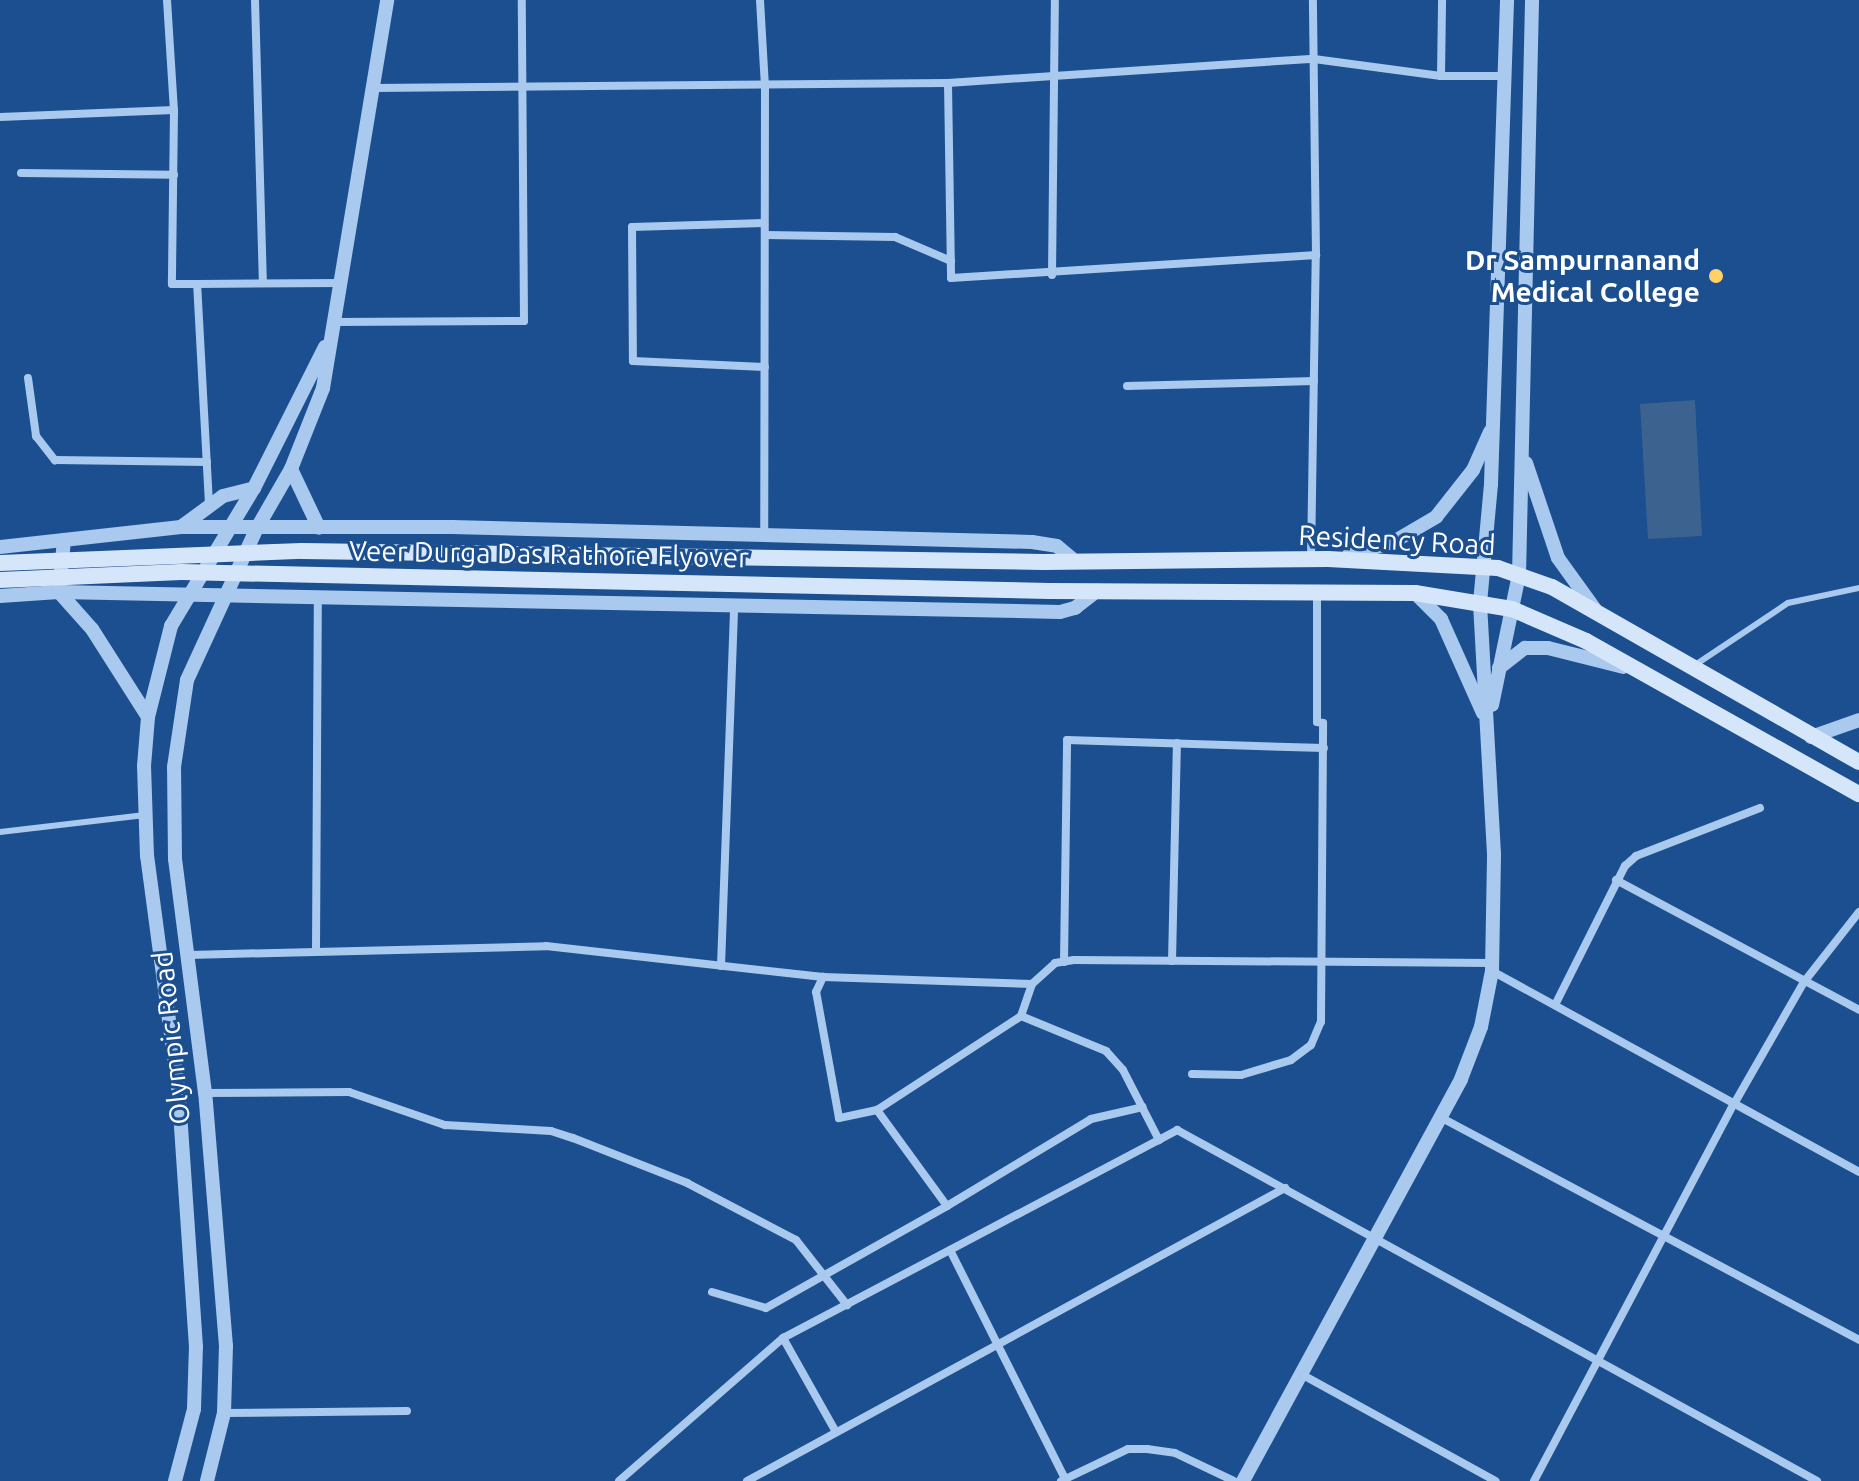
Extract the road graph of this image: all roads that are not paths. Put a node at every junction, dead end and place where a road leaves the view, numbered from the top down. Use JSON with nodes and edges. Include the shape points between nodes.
{"nodes":[{"id":1,"x":167,"y":0,"type":"edge"},
{"id":2,"x":255,"y":0,"type":"edge"},
{"id":3,"x":387,"y":0,"type":"edge"},
{"id":4,"x":522,"y":0,"type":"edge"},
{"id":5,"x":760,"y":0,"type":"edge"},
{"id":6,"x":1055,"y":0,"type":"edge"},
{"id":7,"x":1313,"y":0,"type":"edge"},
{"id":8,"x":1442,"y":0,"type":"edge"},
{"id":9,"x":1507,"y":0,"type":"edge"},
{"id":10,"x":1532,"y":0,"type":"edge"},
{"id":11,"x":1314,"y":59,"type":"junction"},
{"id":12,"x":1051,"y":76,"type":"junction"},
{"id":13,"x":1441,"y":76,"type":"junction"},
{"id":14,"x":1504,"y":76,"type":"junction"},
{"id":15,"x":948,"y":83,"type":"junction"},
{"id":16,"x":523,"y":86,"type":"junction"},
{"id":17,"x":765,"y":87,"type":"junction"},
{"id":18,"x":373,"y":88,"type":"junction"},
{"id":19,"x":174,"y":110,"type":"junction"},
{"id":20,"x":0,"y":117,"type":"edge"},
{"id":21,"x":21,"y":173,"type":"dead end"},
{"id":22,"x":174,"y":175,"type":"junction"},
{"id":23,"x":764,"y":223,"type":"junction"},
{"id":24,"x":765,"y":235,"type":"junction"},
{"id":25,"x":1316,"y":255,"type":"junction"},
{"id":26,"x":951,"y":261,"type":"junction"},
{"id":27,"x":1052,"y":275,"type":"junction"},
{"id":28,"x":263,"y":283,"type":"junction"},
{"id":29,"x":340,"y":283,"type":"junction"},
{"id":30,"x":197,"y":284,"type":"junction"},
{"id":31,"x":332,"y":329,"type":"junction"},
{"id":32,"x":765,"y":367,"type":"junction"},
{"id":33,"x":28,"y":378,"type":"dead end"},
{"id":34,"x":1314,"y":381,"type":"junction"},
{"id":35,"x":1127,"y":386,"type":"dead end"},
{"id":36,"x":1493,"y":425,"type":"junction"},
{"id":37,"x":1521,"y":447,"type":"junction"},
{"id":38,"x":207,"y":462,"type":"junction"},
{"id":39,"x":291,"y":469,"type":"junction"},
{"id":40,"x":254,"y":488,"type":"junction"},
{"id":41,"x":209,"y":504,"type":"junction"},
{"id":42,"x":181,"y":527,"type":"junction"},
{"id":43,"x":230,"y":528,"type":"junction"},
{"id":44,"x":257,"y":528,"type":"junction"},
{"id":45,"x":319,"y":528,"type":"junction"},
{"id":46,"x":764,"y":535,"type":"junction"},
{"id":47,"x":64,"y":540,"type":"junction"},
{"id":48,"x":0,"y":547,"type":"edge"},
{"id":49,"x":1319,"y":559,"type":"junction"},
{"id":50,"x":1075,"y":561,"type":"junction"},
{"id":51,"x":0,"y":563,"type":"edge"},
{"id":52,"x":1482,"y":566,"type":"junction"},
{"id":53,"x":1519,"y":575,"type":"junction"},
{"id":54,"x":0,"y":580,"type":"edge"},
{"id":55,"x":1859,"y":588,"type":"edge"},
{"id":56,"x":1097,"y":591,"type":"junction"},
{"id":57,"x":1317,"y":591,"type":"junction"},
{"id":58,"x":59,"y":592,"type":"junction"},
{"id":59,"x":1415,"y":593,"type":"junction"},
{"id":60,"x":186,"y":595,"type":"junction"},
{"id":61,"x":0,"y":596,"type":"edge"},
{"id":62,"x":227,"y":598,"type":"junction"},
{"id":63,"x":318,"y":601,"type":"junction"},
{"id":64,"x":1480,"y":603,"type":"junction"},
{"id":65,"x":734,"y":605,"type":"junction"},
{"id":66,"x":1512,"y":609,"type":"junction"},
{"id":67,"x":1600,"y":616,"type":"junction"},
{"id":68,"x":1693,"y":666,"type":"junction"},
{"id":69,"x":1499,"y":668,"type":"junction"},
{"id":70,"x":1640,"y":672,"type":"junction"},
{"id":71,"x":148,"y":717,"type":"junction"},
{"id":72,"x":1859,"y":720,"type":"edge"},
{"id":73,"x":1487,"y":725,"type":"junction"},
{"id":74,"x":1811,"y":737,"type":"junction"},
{"id":75,"x":1177,"y":743,"type":"junction"},
{"id":76,"x":1324,"y":748,"type":"junction"},
{"id":77,"x":1859,"y":762,"type":"edge"},
{"id":78,"x":1859,"y":794,"type":"edge"},
{"id":79,"x":1760,"y":808,"type":"dead end"},
{"id":80,"x":145,"y":815,"type":"junction"},
{"id":81,"x":0,"y":832,"type":"edge"},
{"id":82,"x":1616,"y":880,"type":"junction"},
{"id":83,"x":1859,"y":912,"type":"edge"},
{"id":84,"x":316,"y":950,"type":"junction"},
{"id":85,"x":189,"y":955,"type":"junction"},
{"id":86,"x":1172,"y":961,"type":"junction"},
{"id":87,"x":1064,"y":962,"type":"junction"},
{"id":88,"x":1323,"y":962,"type":"junction"},
{"id":89,"x":721,"y":966,"type":"junction"},
{"id":90,"x":1492,"y":967,"type":"junction"},
{"id":91,"x":823,"y":977,"type":"junction"},
{"id":92,"x":1804,"y":982,"type":"junction"},
{"id":93,"x":1032,"y":984,"type":"junction"},
{"id":94,"x":1555,"y":1005,"type":"junction"},
{"id":95,"x":1859,"y":1010,"type":"edge"},
{"id":96,"x":1021,"y":1016,"type":"junction"},
{"id":97,"x":1192,"y":1074,"type":"dead end"},
{"id":98,"x":205,"y":1093,"type":"junction"},
{"id":99,"x":1734,"y":1104,"type":"junction"},
{"id":100,"x":1143,"y":1107,"type":"junction"},
{"id":101,"x":877,"y":1110,"type":"junction"},
{"id":102,"x":1440,"y":1117,"type":"junction"},
{"id":103,"x":1159,"y":1140,"type":"junction"},
{"id":104,"x":1859,"y":1172,"type":"edge"},
{"id":105,"x":1285,"y":1188,"type":"junction"},
{"id":106,"x":947,"y":1206,"type":"junction"},
{"id":107,"x":1664,"y":1235,"type":"junction"},
{"id":108,"x":1375,"y":1236,"type":"junction"},
{"id":109,"x":950,"y":1250,"type":"junction"},
{"id":110,"x":826,"y":1274,"type":"junction"},
{"id":111,"x":712,"y":1292,"type":"dead end"},
{"id":112,"x":847,"y":1305,"type":"junction"},
{"id":113,"x":783,"y":1338,"type":"junction"},
{"id":114,"x":1859,"y":1340,"type":"edge"},
{"id":115,"x":998,"y":1344,"type":"junction"},
{"id":116,"x":1598,"y":1358,"type":"junction"},
{"id":117,"x":1301,"y":1374,"type":"junction"},
{"id":118,"x":407,"y":1411,"type":"dead end"},
{"id":119,"x":224,"y":1413,"type":"junction"},
{"id":120,"x":836,"y":1432,"type":"junction"},
{"id":121,"x":178,"y":1475,"type":"edge"},
{"id":122,"x":1063,"y":1480,"type":"edge"},
{"id":123,"x":204,"y":1481,"type":"edge"},
{"id":124,"x":619,"y":1481,"type":"edge"},
{"id":125,"x":747,"y":1481,"type":"edge"},
{"id":126,"x":1234,"y":1481,"type":"edge"},
{"id":127,"x":1243,"y":1481,"type":"edge"},
{"id":128,"x":1496,"y":1481,"type":"edge"},
{"id":129,"x":1534,"y":1481,"type":"edge"},
{"id":130,"x":1817,"y":1481,"type":"edge"}],
"edges":[{"from":1,"to":19,"type":"street"},
{"from":2,"to":28,"type":"street"},
{"from":3,"to":18,"type":"street"},
{"from":4,"to":16,"type":"street"},
{"from":5,"to":17,"type":"street"},
{"from":6,"to":12,"type":"street"},
{"from":7,"to":11,"type":"street"},
{"from":8,"to":13,"type":"street"},
{"from":9,"to":14,"type":"street"},
{"from":10,"to":37,"type":"street"},
{"from":11,"to":12,"type":"street"},
{"from":11,"to":13,"type":"street"},
{"from":11,"to":25,"type":"street"},
{"from":12,"to":15,"type":"street"},
{"from":12,"to":27,"type":"street"},
{"from":13,"to":14,"type":"street"},
{"from":14,"to":36,"type":"street"},
{"from":15,"to":17,"type":"street"},
{"from":15,"to":26,"type":"street"},
{"from":16,"to":17,"type":"street"},
{"from":16,"to":18,"type":"street"},
{"from":16,"to":31,"type":"street","via":[[524,321]]},
{"from":17,"to":23,"type":"street"},
{"from":18,"to":29,"type":"street"},
{"from":19,"to":20,"type":"street"},
{"from":19,"to":22,"type":"street"},
{"from":21,"to":22,"type":"street"},
{"from":22,"to":30,"type":"street","via":[[172,284]]},
{"from":23,"to":24,"type":"street"},
{"from":23,"to":32,"type":"street","via":[[632,227],[633,361]]},
{"from":24,"to":26,"type":"street","via":[[895,237]]},
{"from":24,"to":32,"type":"street"},
{"from":25,"to":27,"type":"street"},
{"from":25,"to":34,"type":"street"},
{"from":26,"to":27,"type":"street","via":[[951,278]]},
{"from":28,"to":29,"type":"street"},
{"from":28,"to":30,"type":"street"},
{"from":29,"to":31,"type":"street"},
{"from":30,"to":38,"type":"street"},
{"from":31,"to":39,"type":"street","name":"Olympic Road","via":[[323,388]]},
{"from":31,"to":40,"type":"street","name":"Olympic Road"},
{"from":32,"to":46,"type":"street"},
{"from":33,"to":38,"type":"street","via":[[36,436],[55,460]]},
{"from":34,"to":35,"type":"street"},
{"from":34,"to":49,"type":"street"},
{"from":36,"to":49,"type":"street","via":[[1473,470],[1436,517],[1362,555]]},
{"from":36,"to":52,"type":"street"},
{"from":37,"to":53,"type":"street"},
{"from":37,"to":67,"type":"street","via":[[1558,558]]},
{"from":38,"to":41,"type":"street"},
{"from":39,"to":44,"type":"street","name":"Olympic Road"},
{"from":39,"to":45,"type":"street"},
{"from":40,"to":41,"type":"street"},
{"from":40,"to":43,"type":"street","name":"Olympic Road"},
{"from":41,"to":42,"type":"street"},
{"from":42,"to":43,"type":"street"},
{"from":42,"to":47,"type":"street"},
{"from":43,"to":44,"type":"street"},
{"from":43,"to":60,"type":"street","name":"Olympic Road"},
{"from":44,"to":45,"type":"street"},
{"from":44,"to":62,"type":"street","name":"Olympic Road"},
{"from":45,"to":46,"type":"street"},
{"from":46,"to":50,"type":"street","via":[[1032,542],[1057,546]]},
{"from":47,"to":48,"type":"street"},
{"from":47,"to":58,"type":"street"},
{"from":49,"to":50,"type":"main road","name":"Residency Road"},
{"from":49,"to":52,"type":"main road","name":"Residency Road"},
{"from":50,"to":51,"type":"main road","name":"Veer Durga Das Rathore Flyover","bridge":true,"via":[[302,551]]},
{"from":52,"to":53,"type":"main road","name":"Residency Road"},
{"from":52,"to":64,"type":"street"},
{"from":53,"to":66,"type":"street"},
{"from":53,"to":67,"type":"main road","name":"Residency Road","via":[[1552,587]]},
{"from":54,"to":56,"type":"main road","name":"Veer Durga Das Rathore Flyover","bridge":true,"via":[[181,572]]},
{"from":55,"to":68,"type":"lane","via":[[1788,603]]},
{"from":56,"to":57,"type":"main road","name":"Residency Road"},
{"from":56,"to":65,"type":"street","via":[[1060,612]]},
{"from":57,"to":59,"type":"main road","name":"Residency Road"},
{"from":57,"to":76,"type":"street","via":[[1317,722],[1323,723]]},
{"from":58,"to":60,"type":"street"},
{"from":58,"to":61,"type":"street"},
{"from":58,"to":71,"type":"street","via":[[92,629]]},
{"from":59,"to":64,"type":"main road","name":"Residency Road"},
{"from":59,"to":73,"type":"street","via":[[1441,619]]},
{"from":60,"to":62,"type":"street"},
{"from":60,"to":71,"type":"street","name":"Olympic Road","via":[[167,638]]},
{"from":62,"to":63,"type":"street"},
{"from":62,"to":85,"type":"street","name":"Olympic Road","via":[[187,680],[174,767],[175,859]]},
{"from":63,"to":65,"type":"street"},
{"from":63,"to":84,"type":"street"},
{"from":64,"to":66,"type":"main road","name":"Residency Road"},
{"from":64,"to":73,"type":"street"},
{"from":65,"to":89,"type":"street"},
{"from":66,"to":69,"type":"street"},
{"from":66,"to":70,"type":"main road","name":"Residency Road"},
{"from":67,"to":68,"type":"main road","name":"Residency Road"},
{"from":68,"to":74,"type":"main road","name":"Residency Road"},
{"from":69,"to":70,"type":"street","via":[[1525,648],[1548,648]]},
{"from":69,"to":73,"type":"street"},
{"from":70,"to":78,"type":"main road","name":"Residency Road"},
{"from":71,"to":80,"type":"street","name":"Olympic Road"},
{"from":72,"to":74,"type":"street"},
{"from":73,"to":90,"type":"street"},
{"from":74,"to":77,"type":"main road","name":"Residency Road"},
{"from":75,"to":76,"type":"street"},
{"from":75,"to":86,"type":"street"},
{"from":75,"to":87,"type":"street","via":[[1067,740]]},
{"from":76,"to":88,"type":"street"},
{"from":79,"to":82,"type":"street","via":[[1636,856]]},
{"from":80,"to":81,"type":"lane"},
{"from":80,"to":121,"type":"street","name":"Olympic Road","via":[[191,1237],[196,1383]]},
{"from":82,"to":92,"type":"street"},
{"from":82,"to":94,"type":"street"},
{"from":83,"to":92,"type":"street"},
{"from":84,"to":85,"type":"street"},
{"from":84,"to":89,"type":"street","via":[[546,946]]},
{"from":85,"to":98,"type":"street","name":"Olympic Road"},
{"from":86,"to":87,"type":"street"},
{"from":86,"to":88,"type":"street"},
{"from":87,"to":93,"type":"street"},
{"from":88,"to":90,"type":"street"},
{"from":88,"to":97,"type":"street","via":[[1321,1022],[1302,1053],[1241,1075]]},
{"from":89,"to":91,"type":"street"},
{"from":90,"to":94,"type":"street"},
{"from":90,"to":102,"type":"street","via":[[1481,1027]]},
{"from":91,"to":93,"type":"street"},
{"from":91,"to":101,"type":"street","via":[[816,992],[839,1118]]},
{"from":92,"to":95,"type":"street"},
{"from":92,"to":99,"type":"street"},
{"from":93,"to":96,"type":"street"},
{"from":94,"to":99,"type":"street"},
{"from":96,"to":100,"type":"street","via":[[1106,1051]]},
{"from":96,"to":101,"type":"street"},
{"from":98,"to":110,"type":"street","via":[[349,1092],[445,1125],[551,1131],[706,1193],[796,1240]]},
{"from":98,"to":119,"type":"street","name":"Olympic Road","via":[[226,1346]]},
{"from":99,"to":104,"type":"street"},
{"from":99,"to":107,"type":"street"},
{"from":100,"to":103,"type":"street"},
{"from":100,"to":106,"type":"street","via":[[1091,1119]]},
{"from":101,"to":106,"type":"street"},
{"from":102,"to":107,"type":"street"},
{"from":102,"to":108,"type":"street"},
{"from":103,"to":105,"type":"street","via":[[1177,1130]]},
{"from":103,"to":109,"type":"street"},
{"from":105,"to":108,"type":"street"},
{"from":105,"to":115,"type":"street"},
{"from":106,"to":110,"type":"street"},
{"from":107,"to":114,"type":"street"},
{"from":107,"to":116,"type":"street"},
{"from":108,"to":116,"type":"street"},
{"from":108,"to":117,"type":"street"},
{"from":109,"to":112,"type":"street"},
{"from":109,"to":115,"type":"street"},
{"from":110,"to":111,"type":"street","via":[[766,1308]]},
{"from":110,"to":112,"type":"street"},
{"from":112,"to":113,"type":"street"},
{"from":113,"to":120,"type":"street"},
{"from":113,"to":124,"type":"street"},
{"from":115,"to":120,"type":"street"},
{"from":115,"to":122,"type":"street"},
{"from":116,"to":129,"type":"street"},
{"from":116,"to":130,"type":"street"},
{"from":117,"to":127,"type":"street"},
{"from":117,"to":128,"type":"street"},
{"from":118,"to":119,"type":"street"},
{"from":119,"to":123,"type":"street","name":"Olympic Road"},
{"from":120,"to":125,"type":"street"},
{"from":121,"to":123,"type":"street"},
{"from":122,"to":126,"type":"street","via":[[1128,1449],[1160,1449]]}]}
